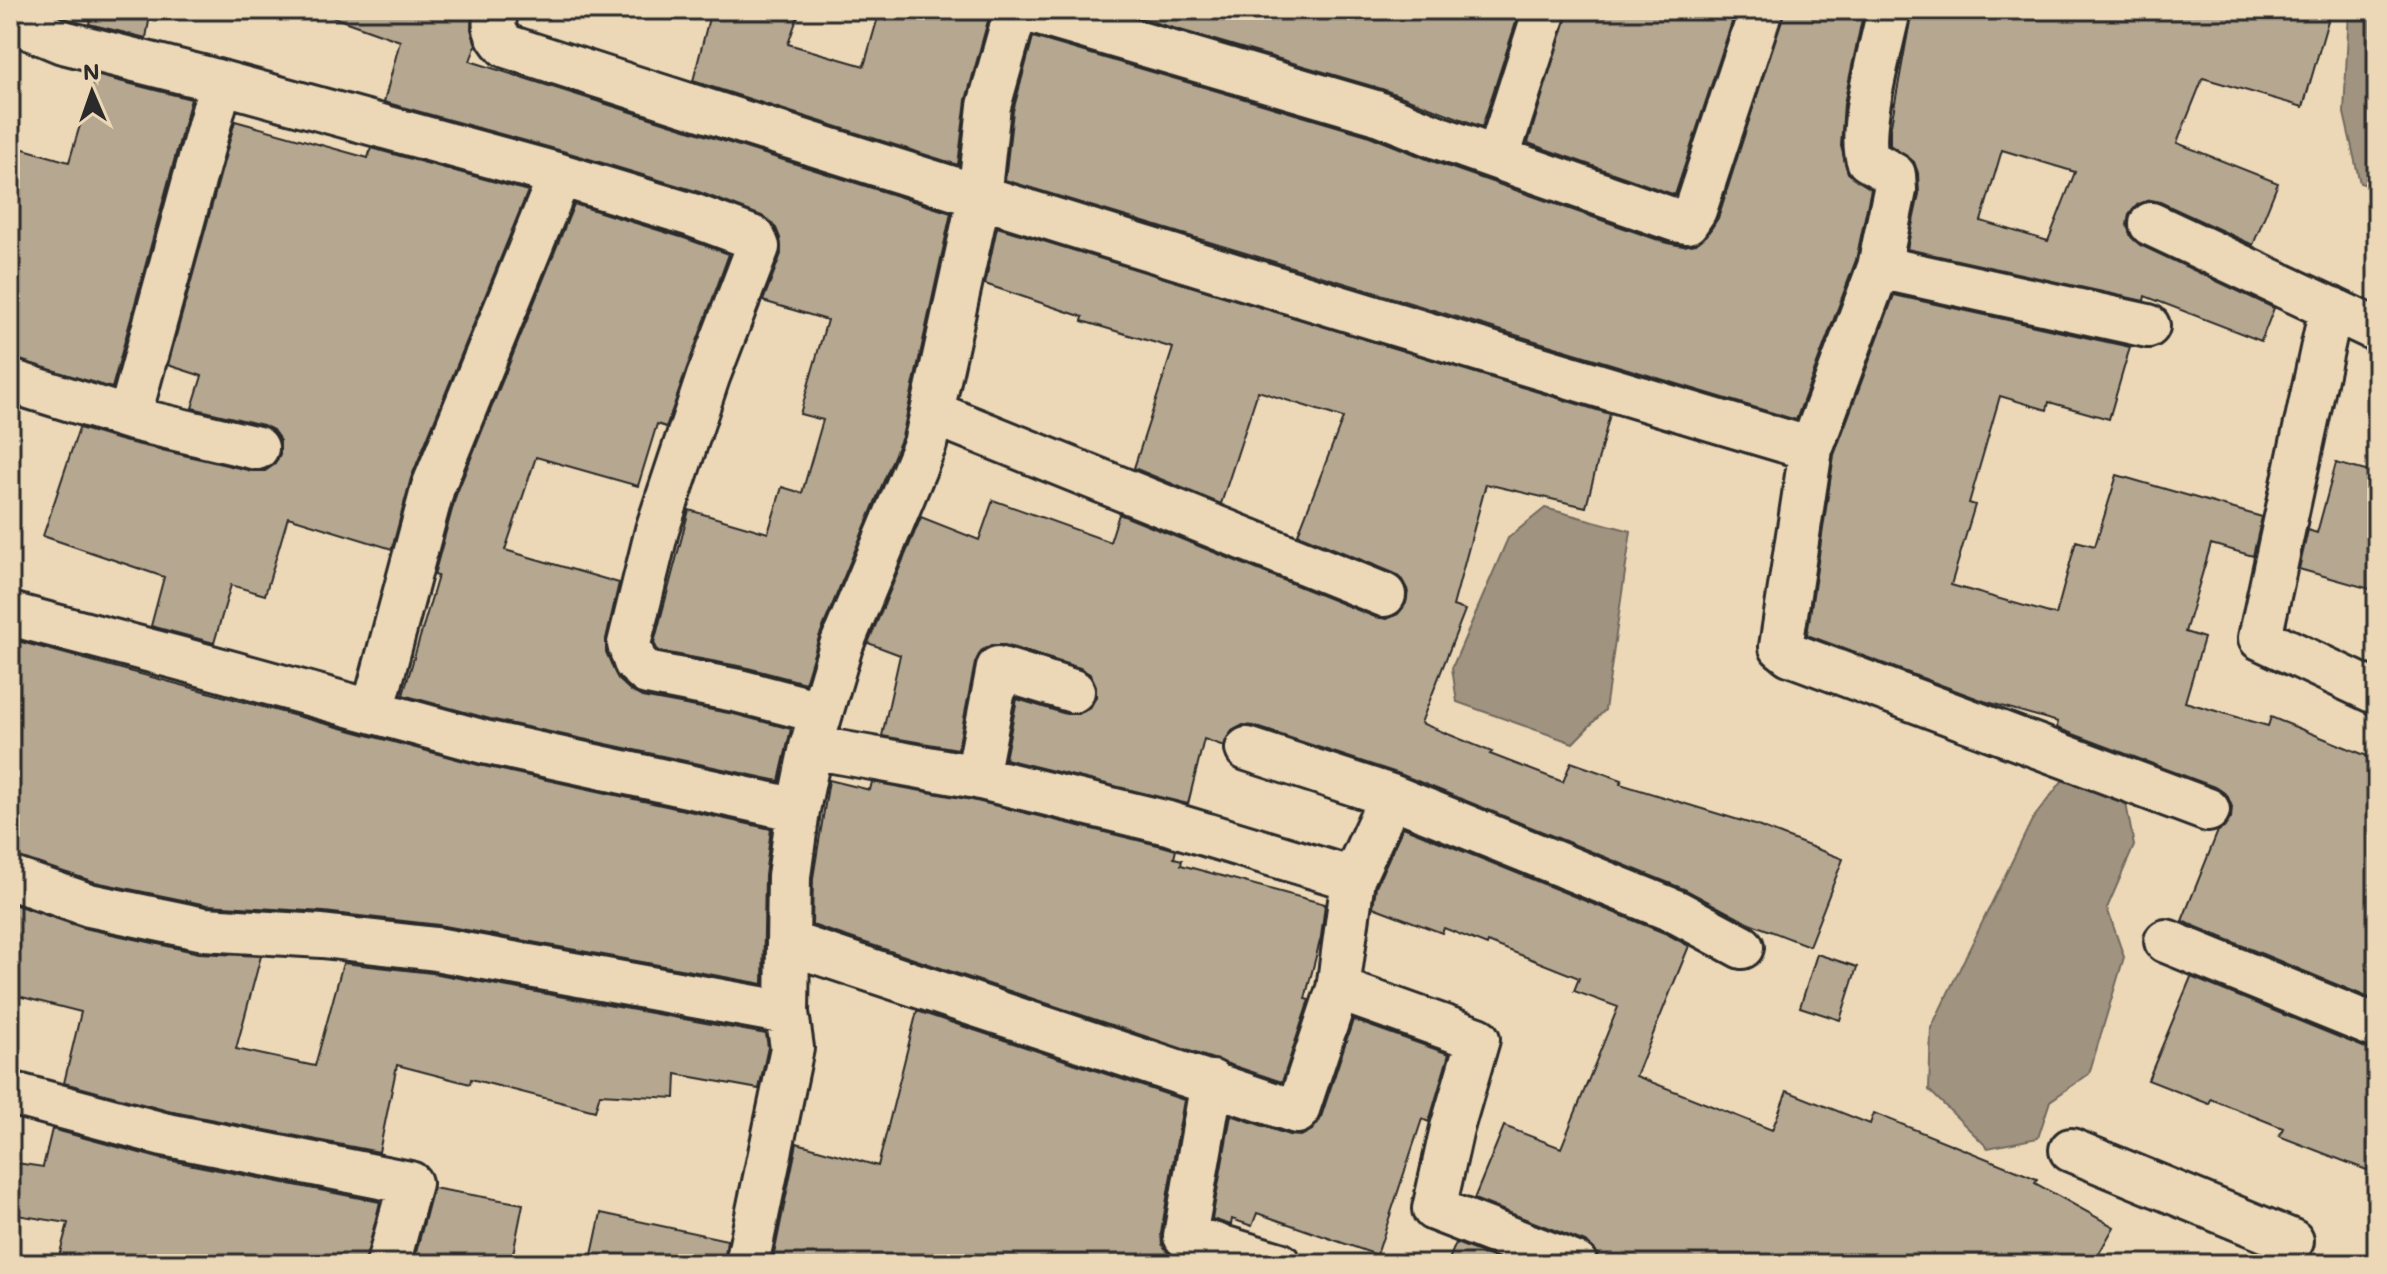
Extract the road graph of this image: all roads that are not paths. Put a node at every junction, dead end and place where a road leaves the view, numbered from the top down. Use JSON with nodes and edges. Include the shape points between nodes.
{"nodes":[{"id":1,"x":497,"y":10,"type":"edge"},
{"id":2,"x":1016,"y":10,"type":"edge"},
{"id":3,"x":1026,"y":10,"type":"edge"},
{"id":4,"x":1545,"y":10,"type":"edge"},
{"id":5,"x":1761,"y":10,"type":"edge"},
{"id":6,"x":1889,"y":10,"type":"edge"},
{"id":7,"x":10,"y":20,"type":"edge"},
{"id":8,"x":69,"y":26,"type":"edge"},
{"id":9,"x":221,"y":82,"type":"junction"},
{"id":10,"x":1498,"y":157,"type":"junction"},
{"id":11,"x":560,"y":175,"type":"junction"},
{"id":12,"x":979,"y":198,"type":"junction"},
{"id":13,"x":2151,"y":224,"type":"dead end"},
{"id":14,"x":1879,"y":267,"type":"junction"},
{"id":15,"x":2331,"y":308,"type":"junction"},
{"id":16,"x":2148,"y":326,"type":"dead end"},
{"id":17,"x":2377,"y":330,"type":"edge"},
{"id":18,"x":10,"y":381,"type":"edge"},
{"id":19,"x":933,"y":413,"type":"junction"},
{"id":20,"x":129,"y":418,"type":"junction"},
{"id":21,"x":257,"y":448,"type":"dead end"},
{"id":22,"x":1811,"y":449,"type":"junction"},
{"id":23,"x":1384,"y":595,"type":"dead end"},
{"id":24,"x":10,"y":614,"type":"edge"},
{"id":25,"x":1073,"y":691,"type":"dead end"},
{"id":26,"x":2377,"y":693,"type":"edge"},
{"id":27,"x":373,"y":711,"type":"junction"},
{"id":28,"x":815,"y":730,"type":"junction"},
{"id":29,"x":1247,"y":749,"type":"dead end"},
{"id":30,"x":977,"y":777,"type":"junction"},
{"id":31,"x":1391,"y":796,"type":"junction"},
{"id":32,"x":798,"y":810,"type":"junction"},
{"id":33,"x":2208,"y":810,"type":"dead end"},
{"id":34,"x":10,"y":878,"type":"edge"},
{"id":35,"x":1353,"y":879,"type":"junction"},
{"id":36,"x":2166,"y":941,"type":"dead end"},
{"id":37,"x":789,"y":943,"type":"junction"},
{"id":38,"x":1742,"y":947,"type":"dead end"},
{"id":39,"x":1338,"y":989,"type":"junction"},
{"id":40,"x":787,"y":1013,"type":"junction"},
{"id":41,"x":2377,"y":1027,"type":"edge"},
{"id":42,"x":1212,"y":1082,"type":"junction"},
{"id":43,"x":10,"y":1093,"type":"edge"},
{"id":44,"x":2071,"y":1150,"type":"dead end"},
{"id":45,"x":2292,"y":1241,"type":"dead end"},
{"id":46,"x":388,"y":1264,"type":"edge"},
{"id":47,"x":747,"y":1264,"type":"edge"},
{"id":48,"x":1279,"y":1264,"type":"edge"},
{"id":49,"x":1576,"y":1264,"type":"edge"}],
"edges":[{"from":1,"to":12,"type":"street","via":[[493,28],[506,46]]},
{"from":2,"to":12,"type":"street","via":[[989,106]]},
{"from":3,"to":10,"type":"street","via":[[1375,112]]},
{"from":4,"to":10,"type":"street"},
{"from":5,"to":10,"type":"street","via":[[1687,222]]},
{"from":6,"to":14,"type":"street","via":[[1865,141],[1868,160],[1894,175],[1896,182]]},
{"from":7,"to":8,"type":"street"},
{"from":8,"to":9,"type":"street"},
{"from":9,"to":11,"type":"street"},
{"from":9,"to":20,"type":"street"},
{"from":11,"to":27,"type":"street","via":[[433,487]]},
{"from":11,"to":28,"type":"street","via":[[758,241],[657,530],[629,644],[635,662],[647,673],[739,691]]},
{"from":12,"to":19,"type":"street"},
{"from":12,"to":22,"type":"street"},
{"from":13,"to":15,"type":"street"},
{"from":14,"to":16,"type":"street"},
{"from":14,"to":22,"type":"street"},
{"from":15,"to":17,"type":"street"},
{"from":15,"to":26,"type":"street","via":[[2260,638]]},
{"from":18,"to":20,"type":"street"},
{"from":19,"to":23,"type":"street"},
{"from":19,"to":28,"type":"street","via":[[841,646]]},
{"from":20,"to":21,"type":"street"},
{"from":22,"to":33,"type":"street","via":[[1781,647]]},
{"from":24,"to":27,"type":"street"},
{"from":25,"to":30,"type":"street","via":[[998,668]]},
{"from":27,"to":32,"type":"street","via":[[484,742]]},
{"from":28,"to":30,"type":"street"},
{"from":28,"to":32,"type":"street"},
{"from":29,"to":31,"type":"street"},
{"from":30,"to":35,"type":"street","via":[[1168,823]]},
{"from":31,"to":35,"type":"street"},
{"from":31,"to":38,"type":"street","via":[[1677,912]]},
{"from":32,"to":37,"type":"street","via":[[789,876]]},
{"from":34,"to":40,"type":"street","via":[[89,905],[204,929],[436,949]]},
{"from":35,"to":39,"type":"street"},
{"from":36,"to":41,"type":"street"},
{"from":37,"to":40,"type":"street"},
{"from":37,"to":42,"type":"street"},
{"from":39,"to":42,"type":"street","via":[[1297,1112]]},
{"from":39,"to":49,"type":"street","via":[[1478,1039],[1434,1209]]},
{"from":40,"to":47,"type":"street","via":[[792,1048]]},
{"from":42,"to":48,"type":"street","via":[[1185,1236]]},
{"from":43,"to":46,"type":"street","via":[[163,1134],[410,1183]]},
{"from":44,"to":45,"type":"street"}]}
